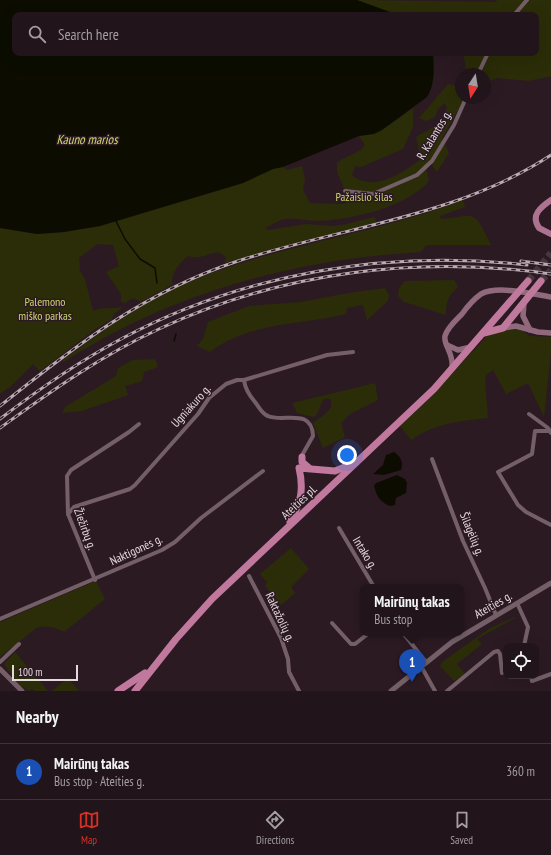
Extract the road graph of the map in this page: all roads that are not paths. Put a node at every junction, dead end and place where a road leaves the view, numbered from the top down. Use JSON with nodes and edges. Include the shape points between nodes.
{"nodes":[{"id":1,"x":527,"y":0,"type":"edge"},
{"id":2,"x":517,"y":12,"type":"edge"},
{"id":3,"x":487,"y":56,"type":"edge"},
{"id":4,"x":481,"y":68,"type":"edge"},
{"id":5,"x":463,"y":104,"type":"edge"},
{"id":6,"x":345,"y":191,"type":"dead end"},
{"id":7,"x":551,"y":200,"type":"edge"},
{"id":8,"x":551,"y":234,"type":"edge"},
{"id":9,"x":528,"y":280,"type":"tunnel mouth"},
{"id":10,"x":541,"y":281,"type":"tunnel mouth"},
{"id":11,"x":551,"y":297,"type":"edge"},
{"id":12,"x":525,"y":300,"type":"junction"},
{"id":13,"x":503,"y":328,"type":"junction"},
{"id":14,"x":530,"y":330,"type":"junction"},
{"id":15,"x":484,"y":333,"type":"junction"},
{"id":16,"x":551,"y":333,"type":"edge"},
{"id":17,"x":446,"y":345,"type":"junction"},
{"id":18,"x":472,"y":347,"type":"junction"},
{"id":19,"x":353,"y":352,"type":"dead end"},
{"id":20,"x":452,"y":370,"type":"junction"},
{"id":21,"x":244,"y":380,"type":"junction"},
{"id":22,"x":529,"y":414,"type":"dead end"},
{"id":23,"x":139,"y":424,"type":"dead end"},
{"id":24,"x":550,"y":432,"type":"edge"},
{"id":25,"x":302,"y":457,"type":"junction"},
{"id":26,"x":432,"y":459,"type":"dead end"},
{"id":27,"x":358,"y":462,"type":"junction"},
{"id":28,"x":299,"y":468,"type":"junction"},
{"id":29,"x":309,"y":468,"type":"junction"},
{"id":30,"x":263,"y":471,"type":"dead end"},
{"id":31,"x":68,"y":514,"type":"junction"},
{"id":32,"x":551,"y":525,"type":"edge"},
{"id":33,"x":339,"y":528,"type":"dead end"},
{"id":34,"x":285,"y":530,"type":"junction"},
{"id":35,"x":249,"y":576,"type":"dead end"},
{"id":36,"x":94,"y":580,"type":"junction"},
{"id":37,"x":551,"y":583,"type":"edge"},
{"id":38,"x":372,"y":584,"type":"edge"},
{"id":39,"x":517,"y":603,"type":"junction"},
{"id":40,"x":496,"y":615,"type":"junction"},
{"id":41,"x":0,"y":619,"type":"edge"},
{"id":42,"x":332,"y":623,"type":"dead end"},
{"id":43,"x":464,"y":635,"type":"edge"},
{"id":44,"x":365,"y":636,"type":"edge"},
{"id":45,"x":405,"y":636,"type":"edge"},
{"id":46,"x":462,"y":636,"type":"edge"},
{"id":47,"x":525,"y":643,"type":"edge"},
{"id":48,"x":19,"y":644,"type":"dead end"},
{"id":49,"x":0,"y":662,"type":"edge"},
{"id":50,"x":426,"y":662,"type":"junction"},
{"id":51,"x":154,"y":666,"type":"junction"},
{"id":52,"x":421,"y":666,"type":"junction"},
{"id":53,"x":0,"y":669,"type":"edge"},
{"id":54,"x":502,"y":673,"type":"dead end"},
{"id":55,"x":551,"y":674,"type":"edge"},
{"id":56,"x":539,"y":678,"type":"edge"},
{"id":57,"x":22,"y":691,"type":"edge"},
{"id":58,"x":118,"y":691,"type":"edge"},
{"id":59,"x":135,"y":691,"type":"edge"},
{"id":60,"x":298,"y":691,"type":"edge"},
{"id":61,"x":391,"y":691,"type":"edge"},
{"id":62,"x":435,"y":691,"type":"edge"},
{"id":63,"x":447,"y":691,"type":"edge"}],
"edges":[{"from":1,"to":2,"type":"street"},
{"from":3,"to":4,"type":"street"},
{"from":5,"to":6,"type":"street","name":"R. Kalantos g.","via":[[432,161],[417,175],[373,194]]},
{"from":7,"to":8,"type":"main road","via":[[536,214],[535,221],[539,228]]},
{"from":9,"to":15,"type":"highway","name":"Ateities pl."},
{"from":10,"to":12,"type":"highway"},
{"from":11,"to":17,"type":"main road","via":[[500,290],[488,292],[476,298],[448,331]]},
{"from":12,"to":13,"type":"highway"},
{"from":12,"to":14,"type":"main road","via":[[523,316]]},
{"from":13,"to":14,"type":"main road","via":[[516,326]]},
{"from":13,"to":15,"type":"highway"},
{"from":14,"to":16,"type":"main road"},
{"from":15,"to":18,"type":"highway","name":"Ateities pl."},
{"from":17,"to":18,"type":"main road","via":[[458,350]]},
{"from":17,"to":20,"type":"main road","via":[[453,357]]},
{"from":18,"to":20,"type":"highway","name":"Ateities pl."},
{"from":19,"to":21,"type":"street","name":"Ugniakuro g.","via":[[327,355]]},
{"from":20,"to":27,"type":"highway","name":"Ateities pl."},
{"from":21,"to":25,"type":"street","via":[[248,393],[264,414],[273,418],[301,418],[311,426],[313,436]]},
{"from":21,"to":31,"type":"street","name":"Ugniakuro g.","via":[[226,384],[209,398],[135,486],[74,507]]},
{"from":22,"to":24,"type":"street"},
{"from":23,"to":31,"type":"street","name":"Žiežirbų g.","via":[[68,473]]},
{"from":24,"to":32,"type":"street","via":[[535,431],[532,454],[498,472],[518,505]]},
{"from":25,"to":28,"type":"street"},
{"from":25,"to":29,"type":"highway","via":[[302,462]]},
{"from":26,"to":40,"type":"street","name":"Šilagėlių g.","via":[[463,541]]},
{"from":27,"to":29,"type":"highway","via":[[335,471]]},
{"from":27,"to":34,"type":"highway","name":"Ateities pl."},
{"from":28,"to":29,"type":"highway"},
{"from":28,"to":34,"type":"highway","via":[[303,486],[300,505]]},
{"from":30,"to":36,"type":"street","name":"Naktigonės g.","via":[[201,518],[175,542]]},
{"from":31,"to":36,"type":"street","name":"Žiežirbų g."},
{"from":33,"to":38,"type":"street","name":"Intako g."},
{"from":34,"to":51,"type":"highway","name":"Ateities pl.","via":[[212,599]]},
{"from":35,"to":60,"type":"street","name":"Raktažolių g.","via":[[281,638],[288,659],[289,672]]},
{"from":36,"to":41,"type":"street","name":"Naktigonės g."},
{"from":37,"to":39,"type":"street","name":"Ateities g."},
{"from":39,"to":40,"type":"street","name":"Ateities g."},
{"from":39,"to":47,"type":"street","via":[[528,627]]},
{"from":40,"to":43,"type":"street","name":"Ateities g."},
{"from":42,"to":44,"type":"street","via":[[351,644]]},
{"from":45,"to":50,"type":"street"},
{"from":46,"to":50,"type":"street","name":"Ateities g."},
{"from":48,"to":49,"type":"street"},
{"from":50,"to":52,"type":"street","name":"Ateities g."},
{"from":51,"to":58,"type":"highway"},
{"from":51,"to":59,"type":"highway","name":"Ateities pl."},
{"from":52,"to":61,"type":"street","name":"Ateities g."},
{"from":52,"to":62,"type":"street"},
{"from":53,"to":57,"type":"street"},
{"from":54,"to":63,"type":"street","via":[[500,654],[498,651],[494,652]]},
{"from":55,"to":56,"type":"street"}]}
